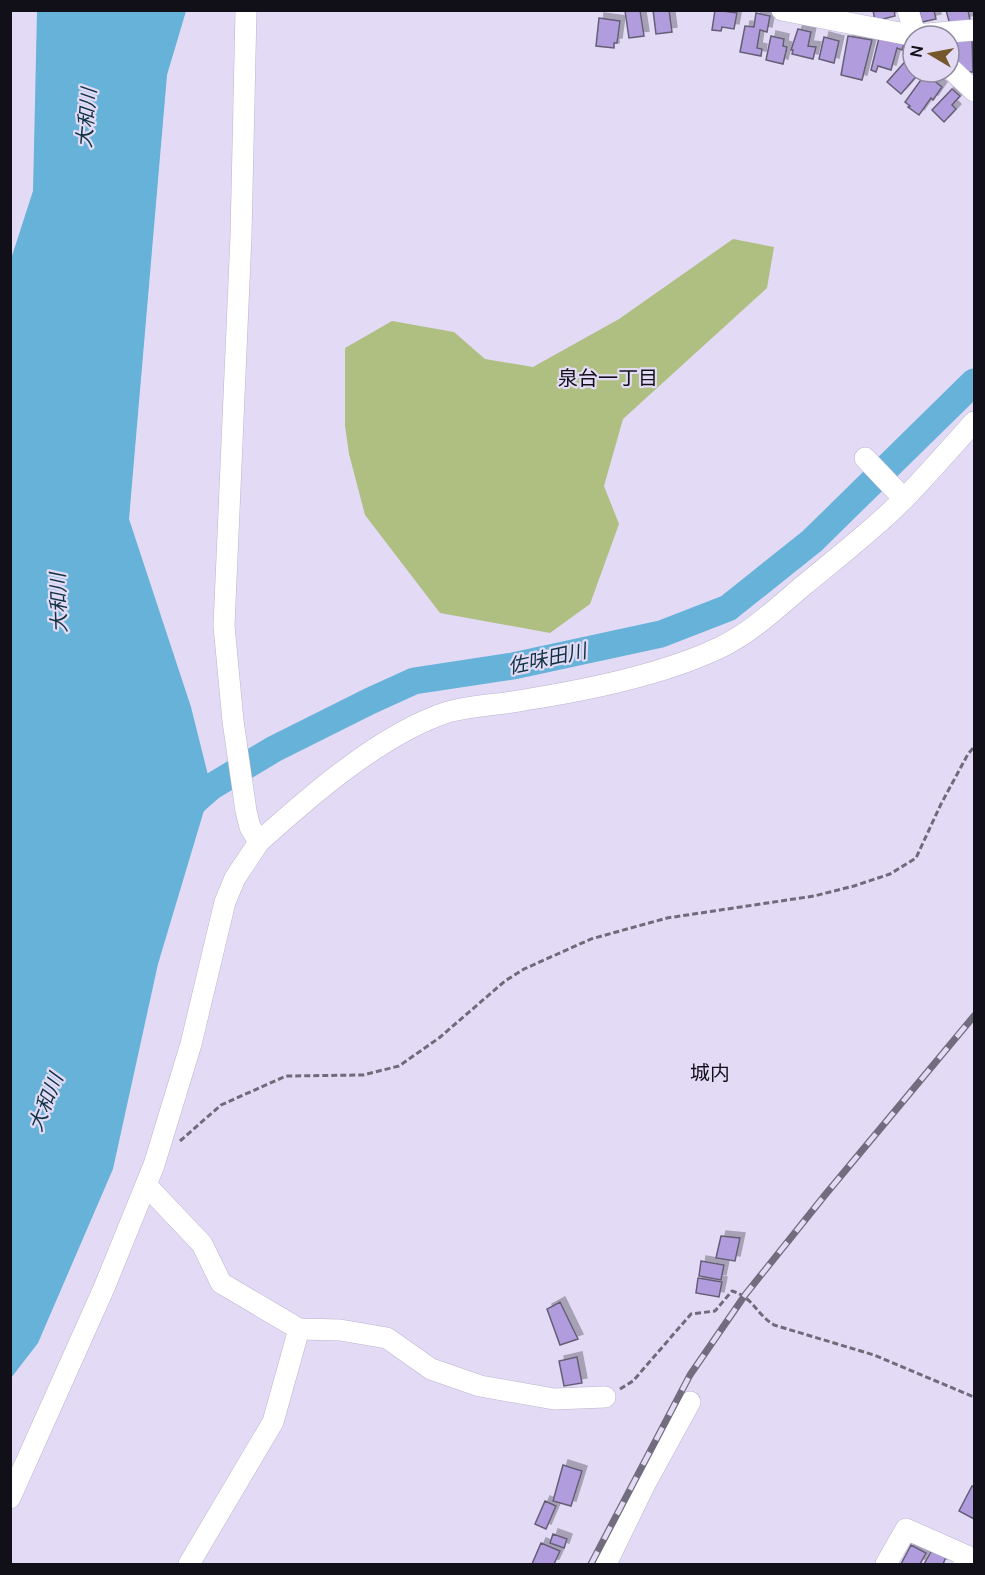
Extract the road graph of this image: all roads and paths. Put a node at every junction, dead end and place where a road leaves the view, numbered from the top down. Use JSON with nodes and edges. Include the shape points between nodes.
{"nodes":[{"id":1,"x":246,"y":10,"type":"edge"},
{"id":2,"x":782,"y":10,"type":"edge"},
{"id":3,"x":832,"y":15,"type":"edge"},
{"id":4,"x":901,"y":32,"type":"edge"},
{"id":5,"x":961,"y":78,"type":"edge"},
{"id":6,"x":975,"y":91,"type":"edge"},
{"id":7,"x":975,"y":422,"type":"edge"},
{"id":8,"x":865,"y":458,"type":"dead end"},
{"id":9,"x":900,"y":495,"type":"junction"},
{"id":10,"x":975,"y":747,"type":"edge"},
{"id":11,"x":259,"y":842,"type":"junction"},
{"id":12,"x":179,"y":1143,"type":"dead end"},
{"id":13,"x":146,"y":1185,"type":"junction"},
{"id":14,"x":299,"y":1329,"type":"junction"},
{"id":15,"x":605,"y":1397,"type":"joint"},
{"id":16,"x":975,"y":1397,"type":"edge"},
{"id":17,"x":690,"y":1402,"type":"dead end"},
{"id":18,"x":10,"y":1498,"type":"edge"},
{"id":19,"x":189,"y":1564,"type":"edge"},
{"id":20,"x":606,"y":1564,"type":"edge"},
{"id":21,"x":886,"y":1564,"type":"edge"},
{"id":22,"x":963,"y":1564,"type":"edge"}],
"edges":[{"from":1,"to":11,"type":"street","via":[[241,236],[224,600],[233,721],[246,810]]},
{"from":2,"to":3,"type":"street"},
{"from":3,"to":4,"type":"street"},
{"from":5,"to":6,"type":"street"},
{"from":7,"to":9,"type":"street"},
{"from":8,"to":9,"type":"street"},
{"from":9,"to":11,"type":"street","via":[[879,522],[749,631],[722,647],[606,684],[470,707],[430,719],[371,752]]},
{"from":10,"to":12,"type":"path","via":[[941,804],[916,858],[890,874],[814,896],[668,918],[591,939],[505,981],[439,1038],[399,1066],[363,1075],[286,1076],[221,1105]]},
{"from":11,"to":13,"type":"street","via":[[235,878],[225,902],[191,1044]]},
{"from":13,"to":14,"type":"street","via":[[202,1244],[221,1283]]},
{"from":13,"to":18,"type":"street"},
{"from":14,"to":15,"type":"street","via":[[340,1330],[387,1338],[431,1369],[480,1386],[554,1399]]},
{"from":14,"to":19,"type":"street","via":[[273,1422]]},
{"from":15,"to":16,"type":"path","via":[[633,1382],[692,1314],[715,1311],[732,1291],[745,1295],[764,1319],[774,1325],[874,1355]]},
{"from":17,"to":20,"type":"street"},
{"from":21,"to":22,"type":"street","via":[[906,1528],[967,1556]]}]}
